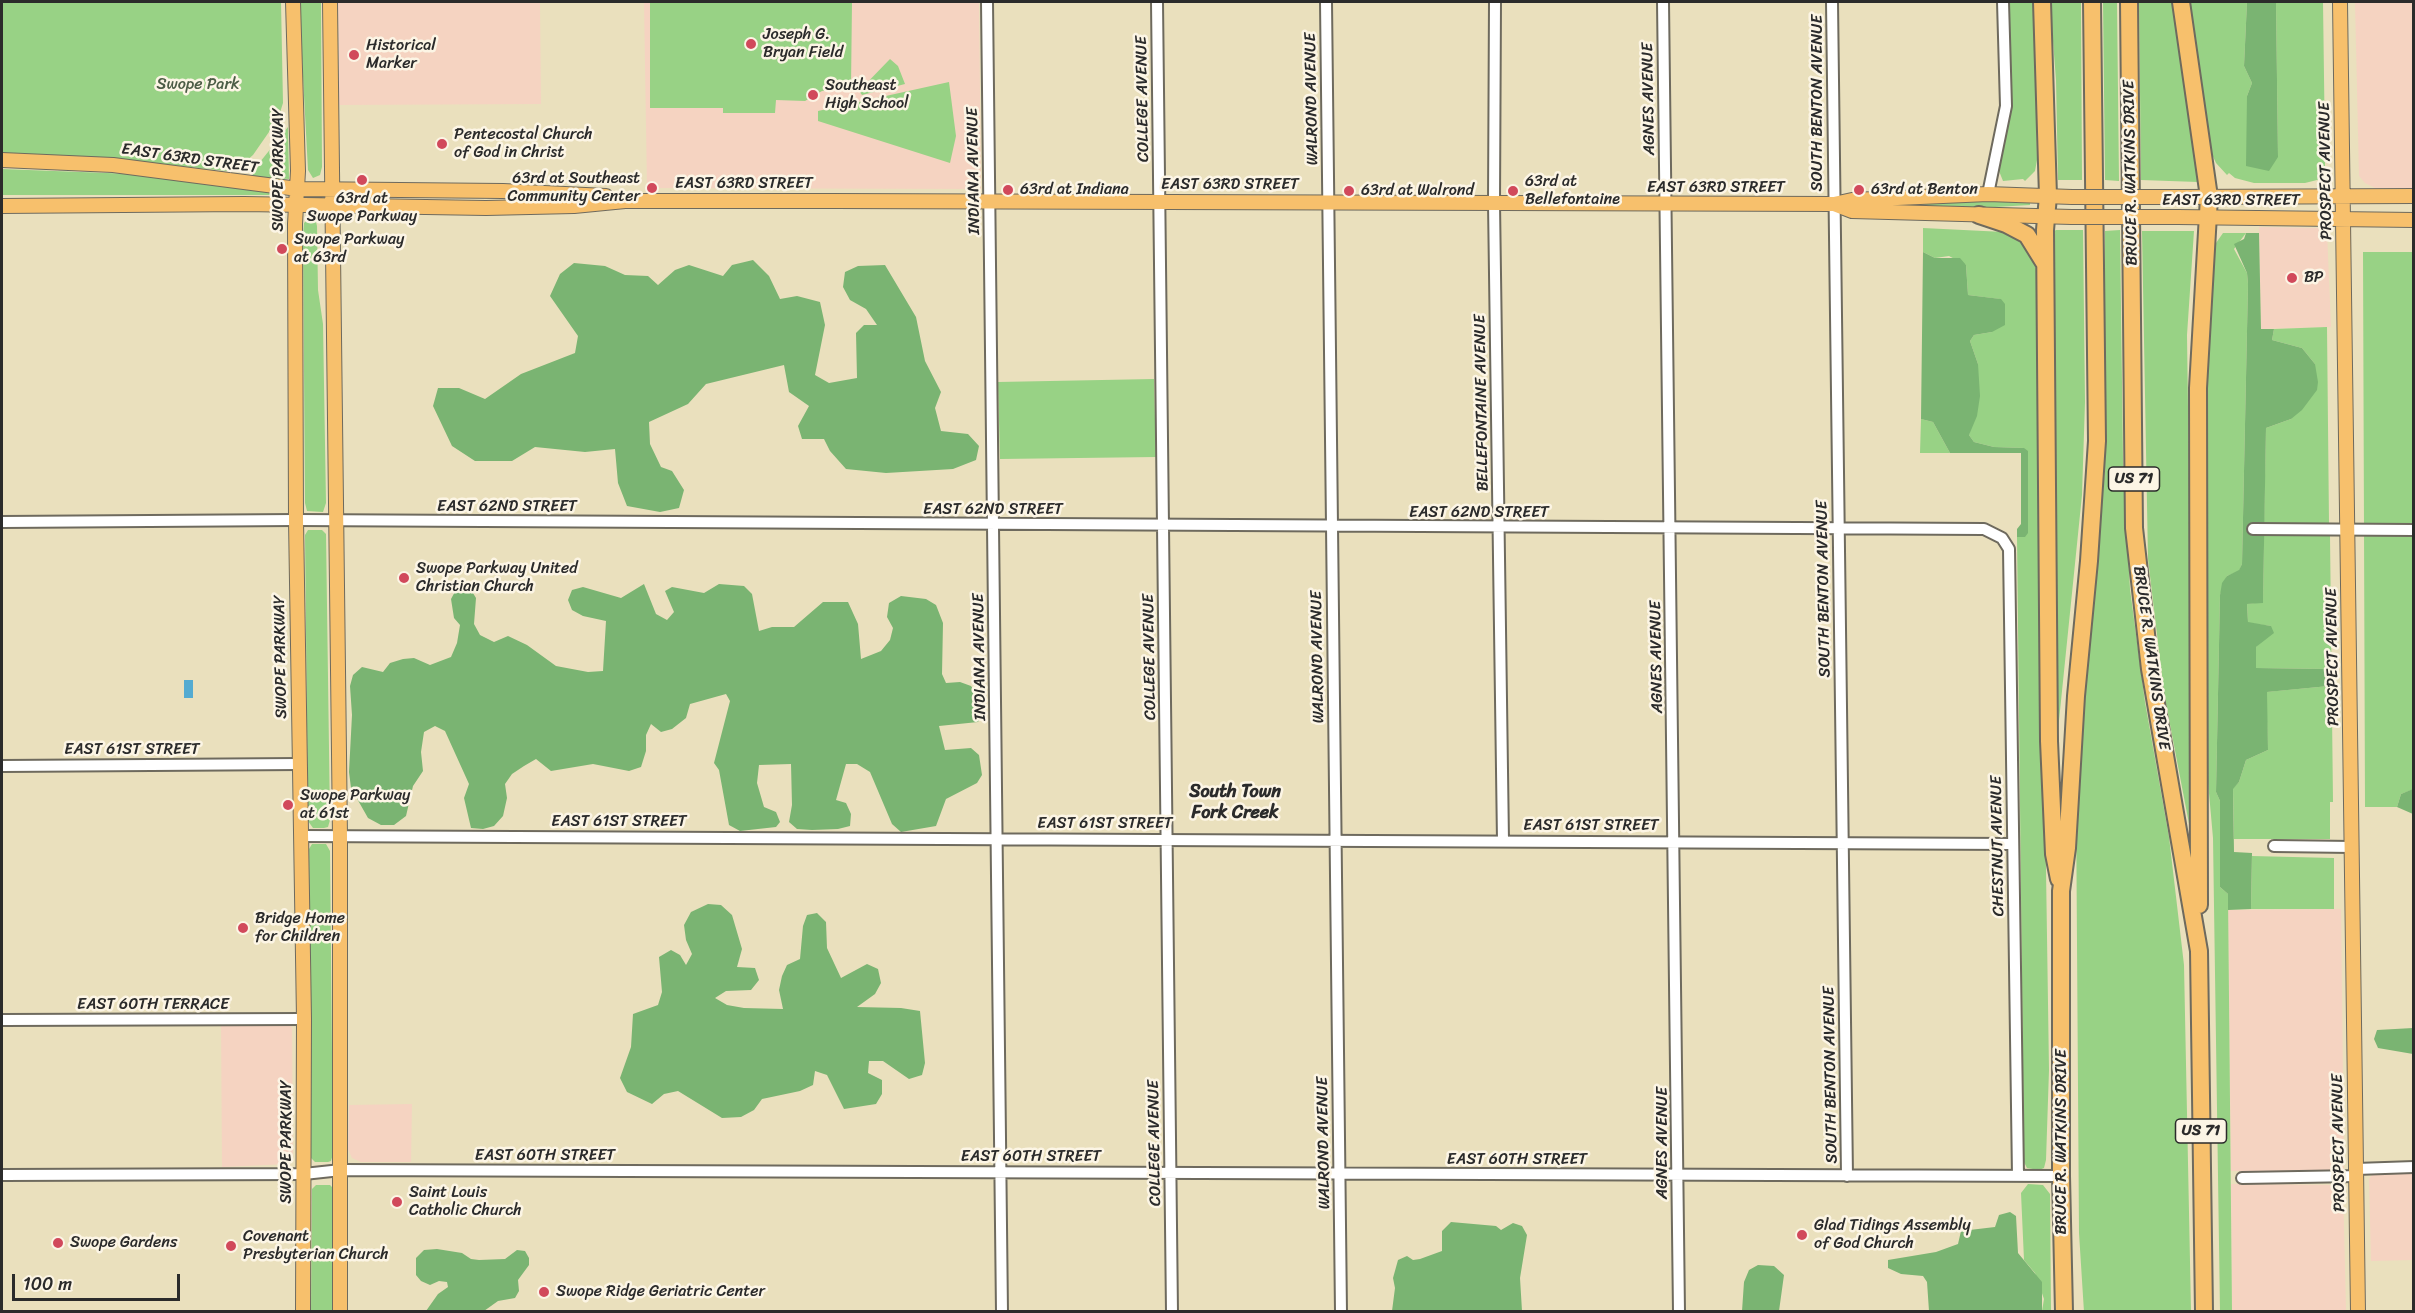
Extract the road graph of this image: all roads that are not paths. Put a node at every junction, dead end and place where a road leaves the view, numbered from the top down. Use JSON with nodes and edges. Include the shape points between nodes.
{"nodes":[{"id":1,"x":293,"y":2,"type":"edge"},
{"id":2,"x":330,"y":2,"type":"edge"},
{"id":3,"x":987,"y":2,"type":"edge"},
{"id":4,"x":1157,"y":2,"type":"edge"},
{"id":5,"x":1326,"y":2,"type":"edge"},
{"id":6,"x":1495,"y":2,"type":"edge"},
{"id":7,"x":1664,"y":2,"type":"edge"},
{"id":8,"x":1832,"y":2,"type":"edge"},
{"id":9,"x":2003,"y":2,"type":"edge"},
{"id":10,"x":2042,"y":2,"type":"edge"},
{"id":11,"x":2092,"y":2,"type":"edge"},
{"id":12,"x":2129,"y":2,"type":"edge"},
{"id":13,"x":2181,"y":2,"type":"edge"},
{"id":14,"x":2340,"y":2,"type":"edge"},
{"id":15,"x":2,"y":160,"type":"edge"},
{"id":16,"x":298,"y":189,"type":"junction"},
{"id":17,"x":332,"y":190,"type":"junction"},
{"id":18,"x":1988,"y":194,"type":"junction"},
{"id":19,"x":2343,"y":195,"type":"junction"},
{"id":20,"x":2048,"y":196,"type":"junction"},
{"id":21,"x":2414,"y":196,"type":"edge"},
{"id":22,"x":2209,"y":197,"type":"junction"},
{"id":23,"x":625,"y":201,"type":"junction"},
{"id":24,"x":989,"y":201,"type":"junction"},
{"id":25,"x":1160,"y":201,"type":"junction"},
{"id":26,"x":1328,"y":202,"type":"junction"},
{"id":27,"x":1494,"y":203,"type":"junction"},
{"id":28,"x":1665,"y":204,"type":"junction"},
{"id":29,"x":1834,"y":204,"type":"junction"},
{"id":30,"x":2,"y":206,"type":"edge"},
{"id":31,"x":297,"y":206,"type":"junction"},
{"id":32,"x":332,"y":207,"type":"junction"},
{"id":33,"x":1979,"y":215,"type":"junction"},
{"id":34,"x":2046,"y":217,"type":"junction"},
{"id":35,"x":2208,"y":218,"type":"junction"},
{"id":36,"x":2343,"y":218,"type":"junction"},
{"id":37,"x":2414,"y":220,"type":"edge"},
{"id":38,"x":2046,"y":264,"type":"junction"},
{"id":39,"x":296,"y":520,"type":"junction"},
{"id":40,"x":337,"y":521,"type":"junction"},
{"id":41,"x":2,"y":522,"type":"edge"},
{"id":42,"x":993,"y":525,"type":"junction"},
{"id":43,"x":1163,"y":526,"type":"junction"},
{"id":44,"x":1332,"y":527,"type":"junction"},
{"id":45,"x":1498,"y":528,"type":"junction"},
{"id":46,"x":1670,"y":529,"type":"junction"},
{"id":47,"x":1838,"y":529,"type":"junction"},
{"id":48,"x":1984,"y":529,"type":"joint"},
{"id":49,"x":2253,"y":529,"type":"dead end"},
{"id":50,"x":2347,"y":530,"type":"junction"},
{"id":51,"x":2414,"y":530,"type":"edge"},
{"id":52,"x":300,"y":764,"type":"junction"},
{"id":53,"x":2,"y":766,"type":"edge"},
{"id":54,"x":301,"y":836,"type":"junction"},
{"id":55,"x":340,"y":836,"type":"junction"},
{"id":56,"x":997,"y":839,"type":"junction"},
{"id":57,"x":1167,"y":839,"type":"junction"},
{"id":58,"x":1335,"y":840,"type":"junction"},
{"id":59,"x":1503,"y":841,"type":"junction"},
{"id":60,"x":1675,"y":842,"type":"junction"},
{"id":61,"x":1843,"y":843,"type":"junction"},
{"id":62,"x":2013,"y":844,"type":"junction"},
{"id":63,"x":2274,"y":846,"type":"dead end"},
{"id":64,"x":2352,"y":847,"type":"junction"},
{"id":65,"x":2061,"y":891,"type":"junction"},
{"id":66,"x":2199,"y":951,"type":"junction"},
{"id":67,"x":304,"y":1019,"type":"junction"},
{"id":68,"x":2,"y":1020,"type":"edge"},
{"id":69,"x":2414,"y":1167,"type":"edge"},
{"id":70,"x":341,"y":1170,"type":"junction"},
{"id":71,"x":1000,"y":1172,"type":"junction"},
{"id":72,"x":2356,"y":1172,"type":"junction"},
{"id":73,"x":1170,"y":1173,"type":"junction"},
{"id":74,"x":304,"y":1174,"type":"junction"},
{"id":75,"x":1339,"y":1174,"type":"junction"},
{"id":76,"x":2,"y":1175,"type":"edge"},
{"id":77,"x":1678,"y":1176,"type":"junction"},
{"id":78,"x":1847,"y":1176,"type":"junction"},
{"id":79,"x":2018,"y":1176,"type":"junction"},
{"id":80,"x":2061,"y":1176,"type":"junction"},
{"id":81,"x":2242,"y":1178,"type":"dead end"},
{"id":82,"x":303,"y":1311,"type":"edge"},
{"id":83,"x":340,"y":1311,"type":"edge"},
{"id":84,"x":1002,"y":1311,"type":"edge"},
{"id":85,"x":1172,"y":1311,"type":"edge"},
{"id":86,"x":1341,"y":1311,"type":"edge"},
{"id":87,"x":1679,"y":1311,"type":"edge"},
{"id":88,"x":2064,"y":1311,"type":"edge"},
{"id":89,"x":2204,"y":1311,"type":"edge"},
{"id":90,"x":2358,"y":1311,"type":"edge"}],
"edges":[{"from":1,"to":16,"type":"main road","name":"SWOPE PARKWAY"},
{"from":2,"to":17,"type":"main road"},
{"from":3,"to":24,"type":"street","name":"INDIANA AVENUE"},
{"from":4,"to":25,"type":"street","name":"COLLEGE AVENUE"},
{"from":5,"to":26,"type":"street","name":"WALROND AVENUE"},
{"from":6,"to":27,"type":"street","name":"BELLEFONTAINE AVENUE"},
{"from":7,"to":28,"type":"street","name":"AGNES AVENUE"},
{"from":8,"to":29,"type":"street","name":"SOUTH BENTON AVENUE"},
{"from":9,"to":18,"type":"street","via":[[2006,106]]},
{"from":10,"to":20,"type":"highway"},
{"from":11,"to":65,"type":"highway","name":"BRUCE R. WATKINS DRIVE","number":"US 71","via":[[2097,441]]},
{"from":12,"to":66,"type":"highway","name":"BRUCE R. WATKINS DRIVE","number":"US 71","via":[[2134,528],[2150,669]]},
{"from":13,"to":22,"type":"highway"},
{"from":14,"to":19,"type":"main road","name":"PROSPECT AVENUE"},
{"from":15,"to":16,"type":"main road","name":"EAST 63RD STREET","via":[[113,165]]},
{"from":16,"to":17,"type":"main road","name":"EAST 63RD STREET"},
{"from":16,"to":31,"type":"main road","name":"SWOPE PARKWAY"},
{"from":17,"to":23,"type":"main road","name":"EAST 63RD STREET","via":[[503,191],[603,196]]},
{"from":17,"to":32,"type":"main road"},
{"from":18,"to":20,"type":"main road","name":"EAST 63RD STREET"},
{"from":18,"to":29,"type":"main road","name":"EAST 63RD STREET"},
{"from":19,"to":21,"type":"main road","name":"EAST 63RD STREET"},
{"from":19,"to":22,"type":"main road","name":"EAST 63RD STREET"},
{"from":19,"to":36,"type":"main road","name":"PROSPECT AVENUE"},
{"from":20,"to":22,"type":"main road","name":"EAST 63RD STREET","bridge":true},
{"from":20,"to":34,"type":"highway"},
{"from":22,"to":35,"type":"highway"},
{"from":23,"to":24,"type":"main road","name":"EAST 63RD STREET"},
{"from":23,"to":32,"type":"main road","name":"EAST 63RD STREET","via":[[486,208]]},
{"from":24,"to":25,"type":"main road","name":"EAST 63RD STREET"},
{"from":24,"to":42,"type":"street","name":"INDIANA AVENUE"},
{"from":25,"to":26,"type":"main road","name":"EAST 63RD STREET"},
{"from":25,"to":43,"type":"street","name":"COLLEGE AVENUE"},
{"from":26,"to":27,"type":"main road","name":"EAST 63RD STREET"},
{"from":26,"to":44,"type":"street","name":"WALROND AVENUE"},
{"from":27,"to":28,"type":"main road","name":"EAST 63RD STREET"},
{"from":27,"to":45,"type":"street","name":"BELLEFONTAINE AVENUE"},
{"from":28,"to":29,"type":"main road","name":"EAST 63RD STREET"},
{"from":28,"to":46,"type":"street","name":"AGNES AVENUE"},
{"from":29,"to":33,"type":"main road","name":"EAST 63RD STREET","via":[[1852,211]]},
{"from":29,"to":47,"type":"street","name":"SOUTH BENTON AVENUE"},
{"from":30,"to":31,"type":"main road","name":"EAST 63RD STREET"},
{"from":31,"to":32,"type":"main road","name":"EAST 63RD STREET"},
{"from":31,"to":39,"type":"main road","name":"SWOPE PARKWAY"},
{"from":32,"to":40,"type":"main road"},
{"from":33,"to":34,"type":"main road","name":"EAST 63RD STREET"},
{"from":33,"to":38,"type":"highway","via":[[2027,235]]},
{"from":34,"to":35,"type":"main road","name":"EAST 63RD STREET","bridge":true},
{"from":34,"to":38,"type":"highway"},
{"from":35,"to":36,"type":"main road","name":"EAST 63RD STREET"},
{"from":35,"to":66,"type":"highway","via":[[2198,388]]},
{"from":36,"to":37,"type":"main road","name":"EAST 63RD STREET"},
{"from":36,"to":50,"type":"main road","name":"PROSPECT AVENUE"},
{"from":38,"to":65,"type":"highway","via":[[2049,741],[2054,854]]},
{"from":39,"to":40,"type":"street","name":"EAST 62ND STREET"},
{"from":39,"to":41,"type":"street","name":"EAST 62ND STREET"},
{"from":39,"to":52,"type":"main road","name":"SWOPE PARKWAY"},
{"from":40,"to":42,"type":"street","name":"EAST 62ND STREET"},
{"from":40,"to":55,"type":"main road"},
{"from":42,"to":43,"type":"street","name":"EAST 62ND STREET"},
{"from":42,"to":56,"type":"street","name":"INDIANA AVENUE"},
{"from":43,"to":44,"type":"street","name":"EAST 62ND STREET"},
{"from":43,"to":57,"type":"street","name":"COLLEGE AVENUE"},
{"from":44,"to":45,"type":"street","name":"EAST 62ND STREET"},
{"from":44,"to":58,"type":"street","name":"WALROND AVENUE"},
{"from":45,"to":46,"type":"street","name":"EAST 62ND STREET"},
{"from":45,"to":59,"type":"street","name":"BELLEFONTAINE AVENUE"},
{"from":46,"to":47,"type":"street","name":"EAST 62ND STREET"},
{"from":46,"to":60,"type":"street","name":"AGNES AVENUE"},
{"from":47,"to":48,"type":"street","name":"EAST 62ND STREET"},
{"from":47,"to":61,"type":"street","name":"SOUTH BENTON AVENUE"},
{"from":48,"to":62,"type":"street","name":"CHESTNUT AVENUE","via":[[2002,538],[2009,549]]},
{"from":49,"to":50,"type":"street"},
{"from":50,"to":51,"type":"street"},
{"from":50,"to":64,"type":"main road","name":"PROSPECT AVENUE"},
{"from":52,"to":53,"type":"street","name":"EAST 61ST STREET"},
{"from":52,"to":54,"type":"main road","name":"SWOPE PARKWAY"},
{"from":54,"to":55,"type":"street","name":"EAST 61ST STREET"},
{"from":54,"to":67,"type":"main road","name":"SWOPE PARKWAY"},
{"from":55,"to":56,"type":"street","name":"EAST 61ST STREET"},
{"from":55,"to":70,"type":"main road"},
{"from":56,"to":57,"type":"street","name":"EAST 61ST STREET"},
{"from":56,"to":71,"type":"street","name":"INDIANA AVENUE"},
{"from":57,"to":58,"type":"street","name":"EAST 61ST STREET"},
{"from":57,"to":73,"type":"street","name":"COLLEGE AVENUE"},
{"from":58,"to":59,"type":"street","name":"EAST 61ST STREET"},
{"from":58,"to":75,"type":"street","name":"WALROND AVENUE"},
{"from":59,"to":60,"type":"street","name":"EAST 61ST STREET"},
{"from":60,"to":61,"type":"street","name":"EAST 61ST STREET"},
{"from":60,"to":77,"type":"street","name":"AGNES AVENUE"},
{"from":61,"to":62,"type":"street","name":"EAST 61ST STREET"},
{"from":61,"to":78,"type":"street","name":"SOUTH BENTON AVENUE"},
{"from":62,"to":79,"type":"street","name":"CHESTNUT AVENUE"},
{"from":63,"to":64,"type":"street"},
{"from":64,"to":72,"type":"main road","name":"PROSPECT AVENUE"},
{"from":65,"to":80,"type":"highway","name":"BRUCE R. WATKINS DRIVE","number":"US 71"},
{"from":66,"to":89,"type":"highway","name":"BRUCE R. WATKINS DRIVE","number":"US 71"},
{"from":67,"to":68,"type":"street","name":"EAST 60TH TERRACE"},
{"from":67,"to":74,"type":"main road","name":"SWOPE PARKWAY"},
{"from":69,"to":72,"type":"street"},
{"from":70,"to":71,"type":"street","name":"EAST 60TH STREET"},
{"from":70,"to":74,"type":"street","name":"EAST 60TH STREET"},
{"from":70,"to":83,"type":"main road"},
{"from":71,"to":73,"type":"street","name":"EAST 60TH STREET"},
{"from":71,"to":84,"type":"street","name":"INDIANA AVENUE"},
{"from":72,"to":81,"type":"street"},
{"from":72,"to":90,"type":"main road","name":"PROSPECT AVENUE"},
{"from":73,"to":75,"type":"street","name":"EAST 60TH STREET"},
{"from":73,"to":85,"type":"street","name":"COLLEGE AVENUE"},
{"from":74,"to":76,"type":"street","name":"EAST 60TH STREET"},
{"from":74,"to":82,"type":"main road","name":"SWOPE PARKWAY"},
{"from":75,"to":77,"type":"street","name":"EAST 60TH STREET"},
{"from":75,"to":86,"type":"street","name":"WALROND AVENUE"},
{"from":77,"to":78,"type":"street","name":"EAST 60TH STREET"},
{"from":77,"to":87,"type":"street","name":"AGNES AVENUE"},
{"from":78,"to":79,"type":"street","name":"EAST 60TH STREET"},
{"from":79,"to":80,"type":"street","name":"EAST 60TH STREET"},
{"from":80,"to":88,"type":"highway","name":"BRUCE R. WATKINS DRIVE","number":"US 71"}]}
